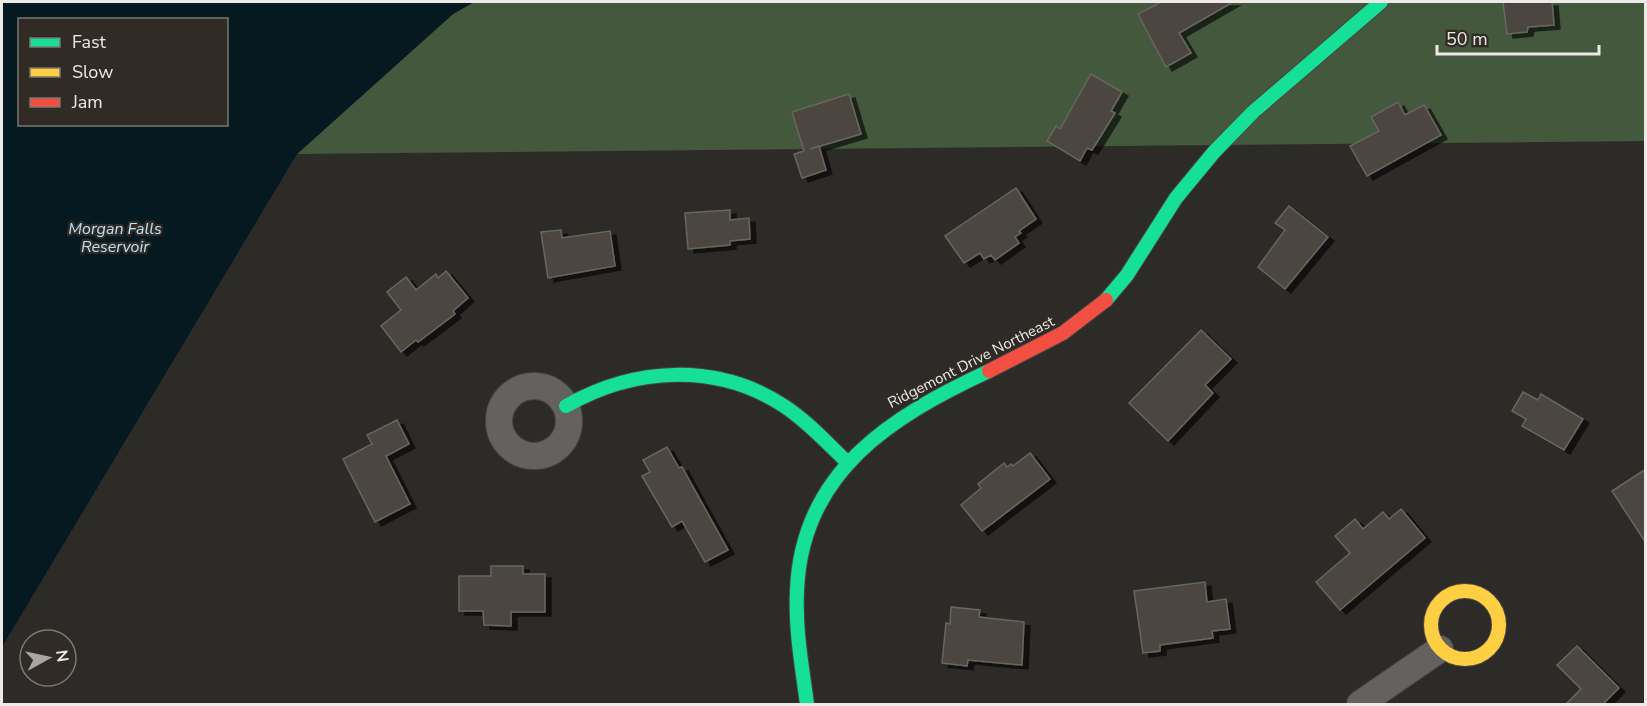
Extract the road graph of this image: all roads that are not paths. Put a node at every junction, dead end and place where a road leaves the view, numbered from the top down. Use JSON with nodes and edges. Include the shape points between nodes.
{"nodes":[{"id":1,"x":1381,"y":2,"type":"edge"},
{"id":2,"x":566,"y":406,"type":"dead end"},
{"id":3,"x":846,"y":461,"type":"junction"},
{"id":4,"x":1440,"y":649,"type":"junction"},
{"id":5,"x":807,"y":705,"type":"edge"},
{"id":6,"x":1360,"y":705,"type":"edge"}],
"edges":[{"from":1,"to":3,"type":"street","name":"Ridgemont Drive Northeast","via":[[1215,150],[1173,203],[1127,275],[1095,310],[1053,340],[896,418]]},
{"from":2,"to":3,"type":"street","via":[[609,385],[644,376],[718,378],[754,389],[783,405]]},
{"from":3,"to":5,"type":"street","name":"Ridgemont Drive Northeast","via":[[813,515],[798,574],[797,614]]},
{"from":4,"to":4,"type":"street","via":[[1430,625],[1440,601],[1465,590],[1490,601],[1499,626],[1488,651],[1464,660]]},
{"from":4,"to":6,"type":"street"}]}
